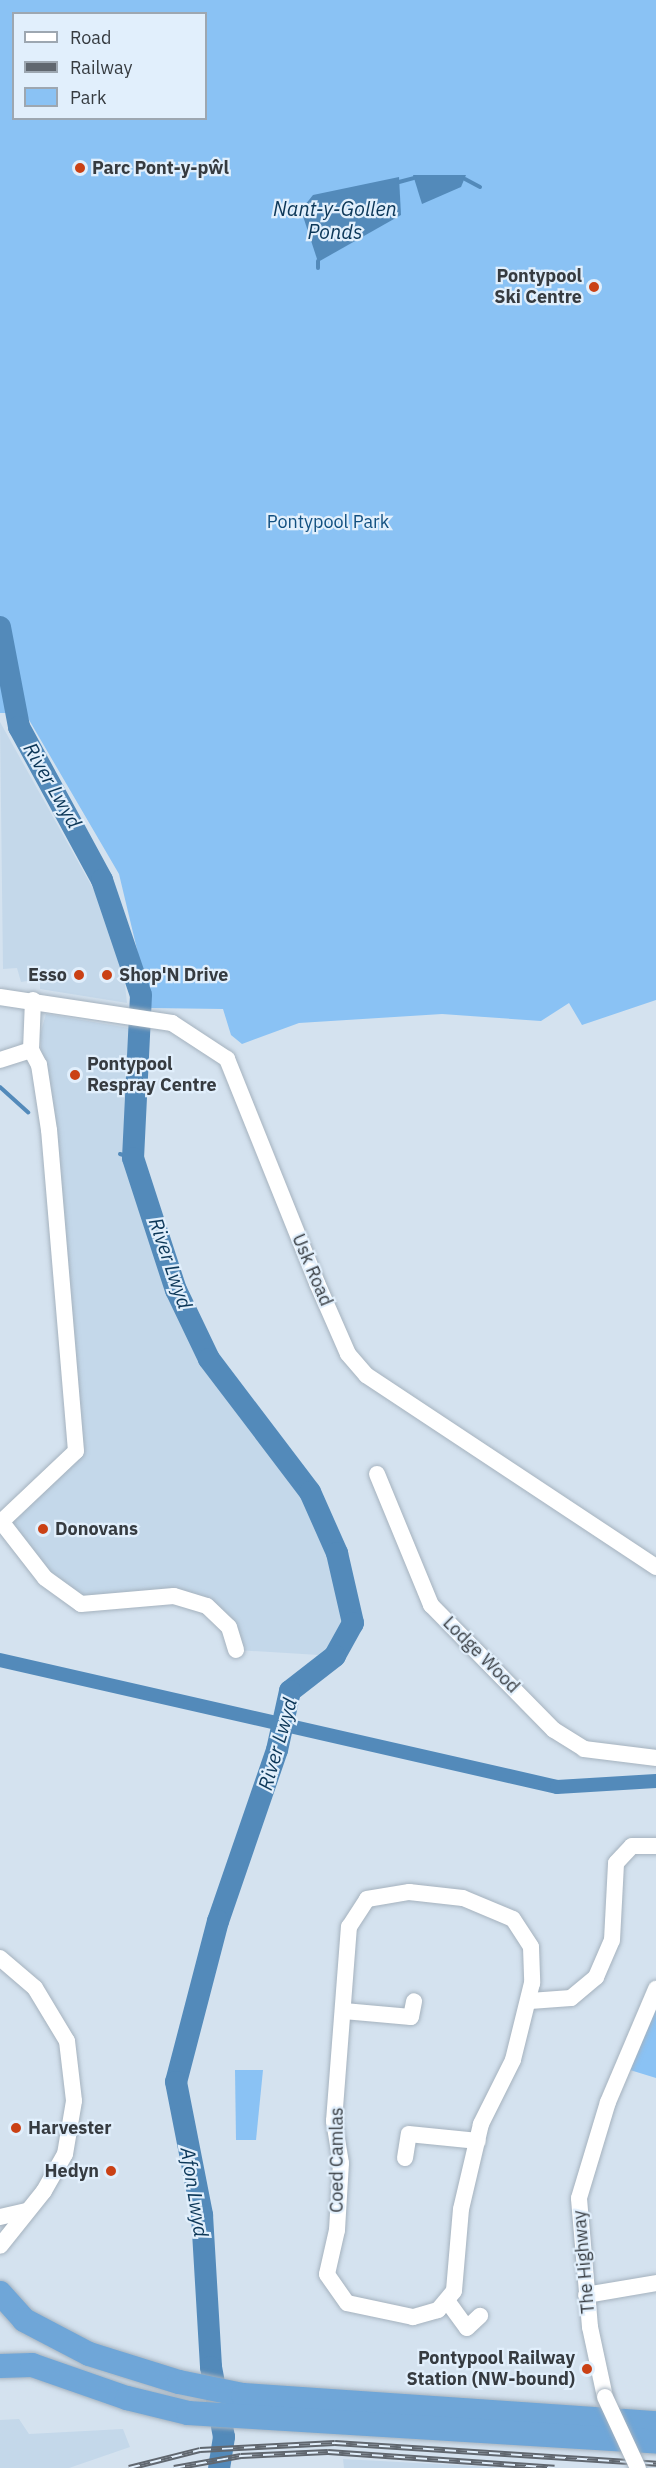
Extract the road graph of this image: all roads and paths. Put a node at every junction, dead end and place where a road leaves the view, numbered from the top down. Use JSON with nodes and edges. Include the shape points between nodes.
{"nodes":[{"id":1,"x":0,"y":997,"type":"edge"},
{"id":2,"x":33,"y":1000,"type":"junction"},
{"id":3,"x":31,"y":1050,"type":"junction"},
{"id":4,"x":0,"y":1060,"type":"edge"},
{"id":5,"x":377,"y":1474,"type":"dead end"},
{"id":6,"x":1,"y":1521,"type":"edge"},
{"id":7,"x":656,"y":1568,"type":"edge"},
{"id":8,"x":236,"y":1650,"type":"dead end"},
{"id":9,"x":656,"y":1758,"type":"edge"},
{"id":10,"x":656,"y":1846,"type":"edge"},
{"id":11,"x":0,"y":1958,"type":"edge"},
{"id":12,"x":656,"y":1989,"type":"edge"},
{"id":13,"x":414,"y":2001,"type":"dead end"},
{"id":14,"x":530,"y":2001,"type":"junction"},
{"id":15,"x":344,"y":2011,"type":"junction"},
{"id":16,"x":478,"y":2141,"type":"junction"},
{"id":17,"x":405,"y":2158,"type":"dead end"},
{"id":18,"x":27,"y":2211,"type":"junction"},
{"id":19,"x":0,"y":2217,"type":"edge"},
{"id":20,"x":0,"y":2246,"type":"edge"},
{"id":21,"x":656,"y":2283,"type":"edge"},
{"id":22,"x":0,"y":2293,"type":"edge"},
{"id":23,"x":586,"y":2295,"type":"junction"},
{"id":24,"x":448,"y":2302,"type":"junction"},
{"id":25,"x":480,"y":2316,"type":"dead end"},
{"id":26,"x":0,"y":2366,"type":"edge"},
{"id":27,"x":242,"y":2406,"type":"junction"},
{"id":28,"x":656,"y":2423,"type":"edge"},
{"id":29,"x":656,"y":2442,"type":"edge"},
{"id":30,"x":638,"y":2468,"type":"edge"}],
"edges":[{"from":1,"to":2,"type":"street","name":"Usk Road"},
{"from":2,"to":3,"type":"street"},
{"from":2,"to":7,"type":"street","name":"Usk Road","via":[[182,1027],[227,1059],[348,1354],[366,1375]]},
{"from":3,"to":4,"type":"street"},
{"from":3,"to":6,"type":"street","via":[[39,1065],[49,1130],[76,1451]]},
{"from":5,"to":9,"type":"street","name":"Lodge Wood","via":[[431,1605],[554,1730],[584,1749]]},
{"from":6,"to":8,"type":"street","via":[[45,1578],[81,1604],[174,1596],[207,1606],[229,1627]]},
{"from":10,"to":14,"type":"street","via":[[632,1846],[616,1863],[612,1940],[596,1977],[570,1998]]},
{"from":11,"to":18,"type":"street","via":[[35,1988],[72,2056],[74,2101],[65,2154]]},
{"from":12,"to":23,"type":"street","name":"The Highway","via":[[608,2102],[579,2198]]},
{"from":13,"to":15,"type":"street","via":[[411,2017]]},
{"from":14,"to":15,"type":"street","name":"Coed Camlas","via":[[531,1947],[513,1919],[463,1898],[409,1892],[380,1894],[357,1910],[349,1927]]},
{"from":14,"to":16,"type":"street","name":"Coed Camlas","via":[[513,2060]]},
{"from":15,"to":24,"type":"street","name":"Coed Camlas","via":[[334,2121],[340,2163],[337,2230],[327,2274],[346,2303],[375,2313],[413,2317]]},
{"from":16,"to":17,"type":"street","via":[[409,2134]]},
{"from":16,"to":24,"type":"street","name":"Coed Camlas","via":[[460,2209],[460,2259]]},
{"from":18,"to":19,"type":"street"},
{"from":18,"to":20,"type":"street"},
{"from":21,"to":23,"type":"street"},
{"from":22,"to":27,"type":"highway","via":[[24,2320],[60,2341]]},
{"from":23,"to":30,"type":"street","name":"The Highway","bridge":true,"via":[[605,2397]]},
{"from":24,"to":25,"type":"street","via":[[467,2328]]},
{"from":26,"to":27,"type":"highway","via":[[32,2365],[127,2398],[188,2413]]},
{"from":27,"to":28,"type":"highway"},
{"from":27,"to":29,"type":"highway"}]}
